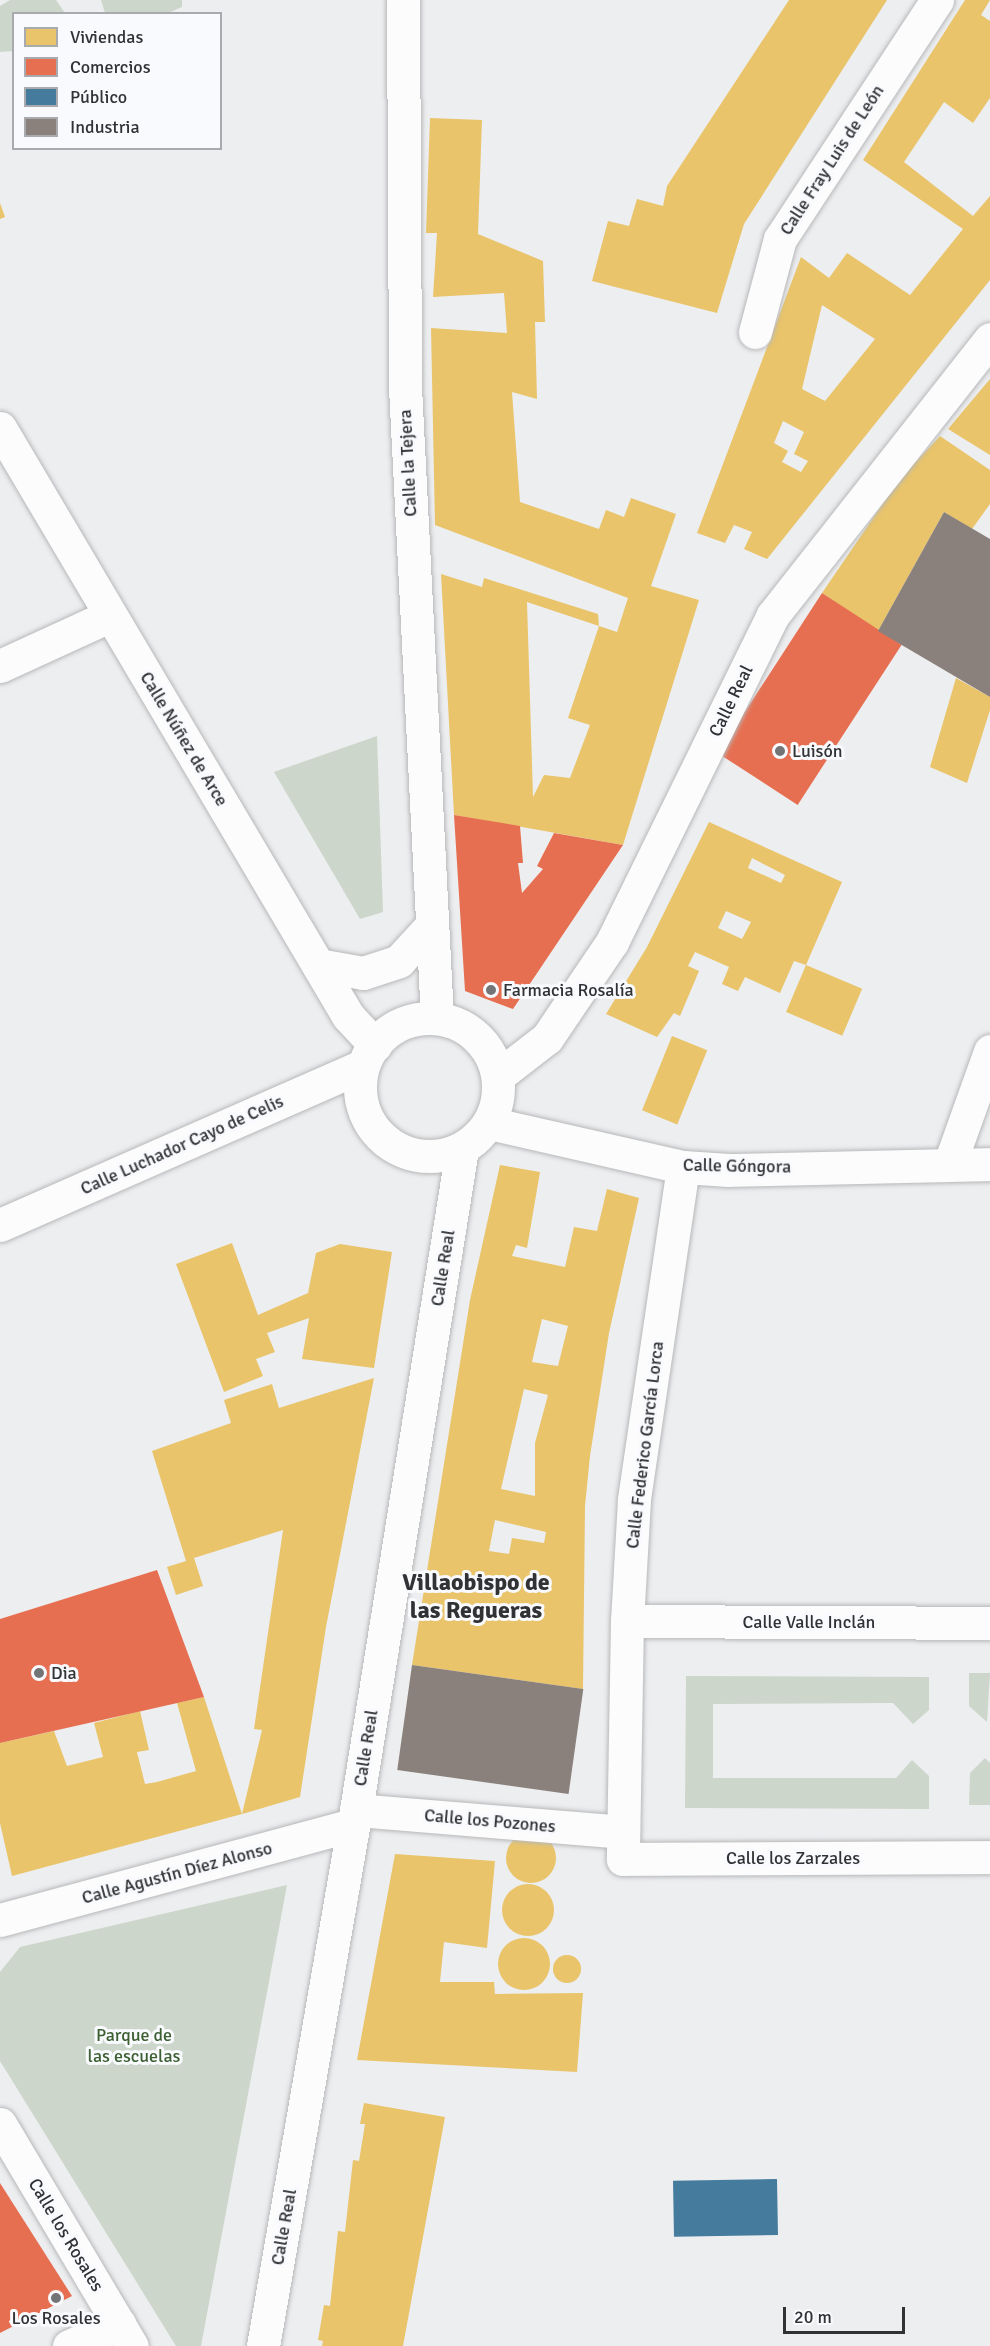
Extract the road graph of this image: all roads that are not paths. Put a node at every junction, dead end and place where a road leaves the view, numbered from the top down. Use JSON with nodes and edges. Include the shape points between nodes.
{"nodes":[{"id":1,"x":403,"y":0,"type":"edge"},
{"id":2,"x":937,"y":0,"type":"edge"},
{"id":3,"x":755,"y":332,"type":"dead end"},
{"id":4,"x":990,"y":339,"type":"edge"},
{"id":5,"x":0,"y":428,"type":"edge"},
{"id":6,"x":108,"y":616,"type":"junction"},
{"id":7,"x":0,"y":666,"type":"edge"},
{"id":8,"x":432,"y":925,"type":"junction"},
{"id":9,"x":318,"y":966,"type":"junction"},
{"id":10,"x":437,"y":1018,"type":"junction"},
{"id":11,"x":990,"y":1051,"type":"edge"},
{"id":12,"x":369,"y":1055,"type":"junction"},
{"id":13,"x":498,"y":1076,"type":"junction"},
{"id":14,"x":489,"y":1123,"type":"junction"},
{"id":15,"x":462,"y":1149,"type":"junction"},
{"id":16,"x":950,"y":1163,"type":"junction"},
{"id":17,"x":990,"y":1164,"type":"edge"},
{"id":18,"x":683,"y":1167,"type":"junction"},
{"id":19,"x":0,"y":1225,"type":"edge"},
{"id":20,"x":627,"y":1621,"type":"junction"},
{"id":21,"x":990,"y":1623,"type":"edge"},
{"id":22,"x":355,"y":1818,"type":"junction"},
{"id":23,"x":624,"y":1832,"type":"junction"},
{"id":24,"x":990,"y":1857,"type":"edge"},
{"id":25,"x":0,"y":1920,"type":"edge"},
{"id":26,"x":0,"y":2124,"type":"edge"},
{"id":27,"x":125,"y":2335,"type":"edge"},
{"id":28,"x":69,"y":2346,"type":"edge"},
{"id":29,"x":263,"y":2346,"type":"edge"}],
"edges":[{"from":1,"to":8,"type":"street","name":"Calle la Tejera","via":[[405,387]]},
{"from":2,"to":3,"type":"street","name":"Calle Fray Luis de León","via":[[780,239]]},
{"from":4,"to":13,"type":"street","name":"Calle Real","via":[[773,615],[612,942],[547,1038]]},
{"from":5,"to":6,"type":"street","name":"Calle Núñez de Arce"},
{"from":6,"to":7,"type":"street"},
{"from":6,"to":9,"type":"street","name":"Calle Núñez de Arce"},
{"from":8,"to":9,"type":"street","via":[[399,962],[363,973]]},
{"from":8,"to":10,"type":"street","name":"Calle la Tejera"},
{"from":9,"to":12,"type":"street","name":"Calle Núñez de Arce"},
{"from":10,"to":12,"type":"street","via":[[414,1020],[392,1029]]},
{"from":10,"to":13,"type":"street","via":[[458,1024],[477,1037],[491,1054]]},
{"from":11,"to":16,"type":"street"},
{"from":12,"to":15,"type":"street","via":[[360,1089],[364,1112],[386,1140],[417,1156],[440,1156]]},
{"from":12,"to":19,"type":"street","name":"Calle Luchador Cayo de Celis"},
{"from":13,"to":14,"type":"street","via":[[499,1092]]},
{"from":14,"to":15,"type":"street"},
{"from":14,"to":18,"type":"street","name":"Calle Góngora"},
{"from":15,"to":22,"type":"street","name":"Calle Real"},
{"from":16,"to":17,"type":"street","name":"Calle Góngora"},
{"from":16,"to":18,"type":"street","name":"Calle Góngora","via":[[729,1170]]},
{"from":18,"to":20,"type":"street","name":"Calle Federico García Lorca","via":[[634,1500]]},
{"from":20,"to":21,"type":"street","name":"Calle Valle Inclán"},
{"from":20,"to":23,"type":"street","name":"Calle Federico García Lorca"},
{"from":22,"to":23,"type":"street","name":"Calle los Pozones"},
{"from":22,"to":25,"type":"street","name":"Calle Agustín Díez Alonso"},
{"from":22,"to":29,"type":"street","name":"Calle Real"},
{"from":23,"to":24,"type":"street","name":"Calle los Zarzales","via":[[623,1859]]},
{"from":26,"to":27,"type":"street","name":"Calle los Rosales"},
{"from":27,"to":28,"type":"street"}]}
